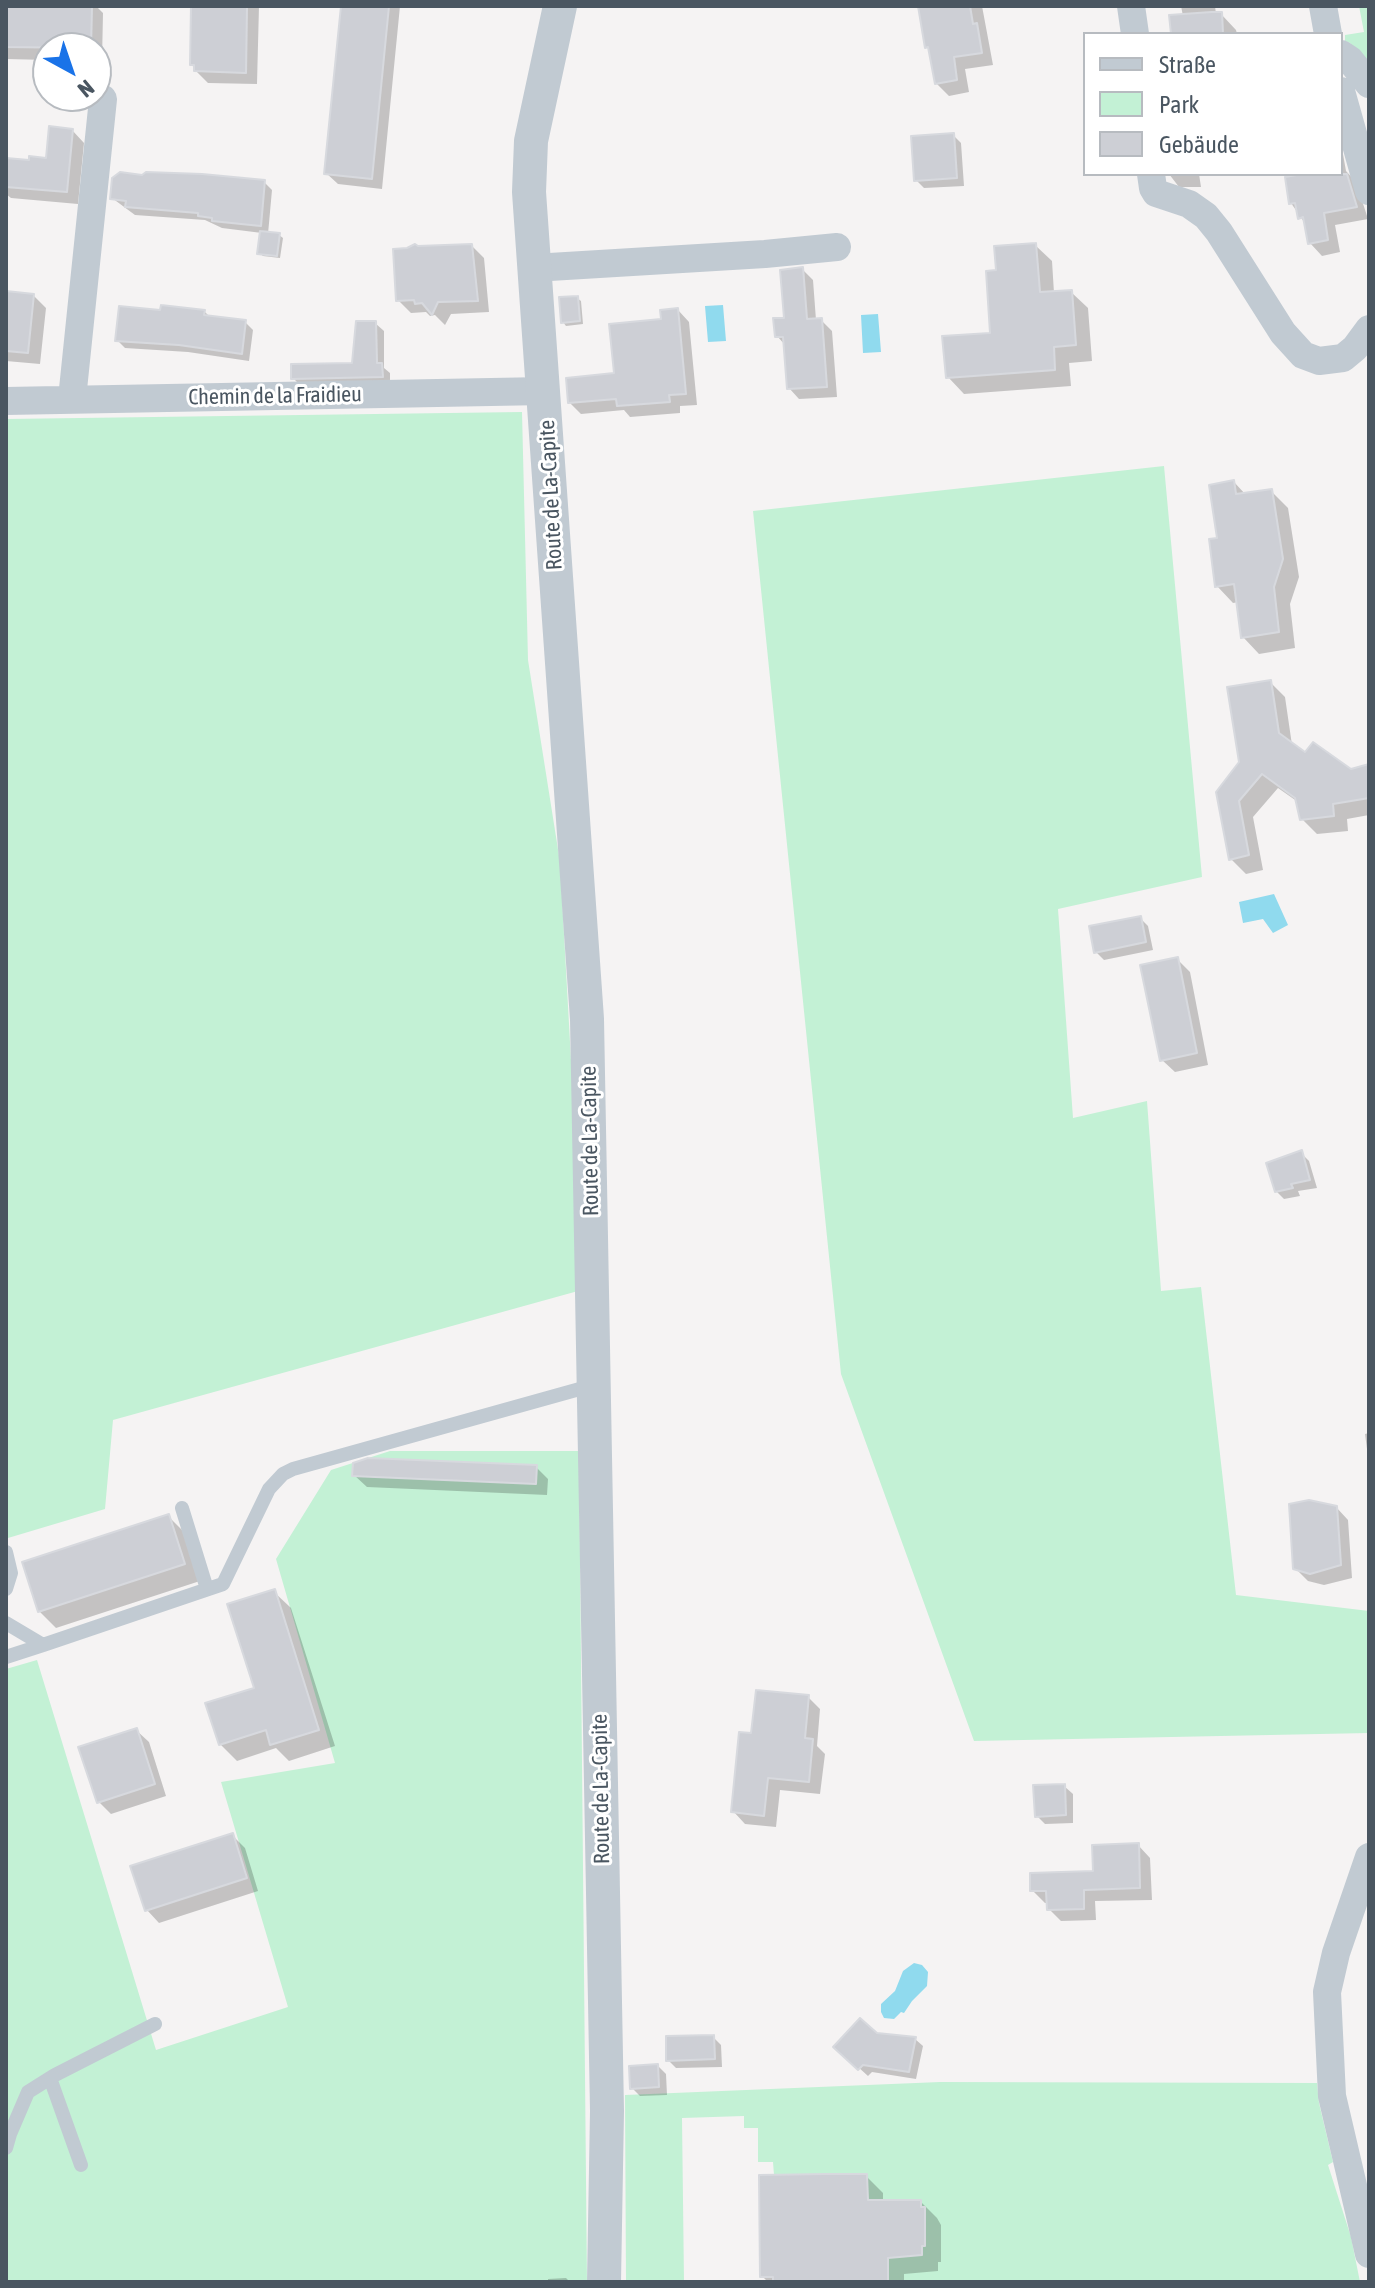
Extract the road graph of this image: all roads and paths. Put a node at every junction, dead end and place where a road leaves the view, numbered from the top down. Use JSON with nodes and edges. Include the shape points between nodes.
{"nodes":[{"id":1,"x":560,"y":6,"type":"edge"},
{"id":2,"x":1131,"y":6,"type":"edge"},
{"id":3,"x":1323,"y":6,"type":"edge"},
{"id":4,"x":1135,"y":32,"type":"edge"},
{"id":5,"x":1328,"y":32,"type":"edge"},
{"id":6,"x":1343,"y":55,"type":"edge"},
{"id":7,"x":1369,"y":84,"type":"edge"},
{"id":8,"x":1343,"y":98,"type":"edge"},
{"id":9,"x":102,"y":112,"type":"edge"},
{"id":10,"x":1151,"y":176,"type":"edge"},
{"id":11,"x":1369,"y":191,"type":"edge"},
{"id":12,"x":837,"y":247,"type":"dead end"},
{"id":13,"x":533,"y":268,"type":"junction"},
{"id":14,"x":1369,"y":329,"type":"edge"},
{"id":15,"x":545,"y":391,"type":"junction"},
{"id":16,"x":72,"y":399,"type":"junction"},
{"id":17,"x":6,"y":401,"type":"edge"},
{"id":18,"x":594,"y":1385,"type":"junction"},
{"id":19,"x":182,"y":1508,"type":"dead end"},
{"id":20,"x":6,"y":1552,"type":"edge"},
{"id":21,"x":6,"y":1589,"type":"edge"},
{"id":22,"x":207,"y":1589,"type":"junction"},
{"id":23,"x":6,"y":1623,"type":"edge"},
{"id":24,"x":43,"y":1645,"type":"junction"},
{"id":25,"x":6,"y":1657,"type":"edge"},
{"id":26,"x":1369,"y":1857,"type":"edge"},
{"id":27,"x":155,"y":2024,"type":"dead end"},
{"id":28,"x":50,"y":2078,"type":"junction"},
{"id":29,"x":6,"y":2148,"type":"edge"},
{"id":30,"x":81,"y":2165,"type":"dead end"},
{"id":31,"x":1369,"y":2254,"type":"edge"},
{"id":32,"x":604,"y":2282,"type":"edge"}],
"edges":[{"from":1,"to":13,"type":"street","name":"Route de La-Capite","via":[[531,141]]},
{"from":2,"to":4,"type":"street"},
{"from":3,"to":5,"type":"street"},
{"from":6,"to":7,"type":"street"},
{"from":8,"to":11,"type":"street"},
{"from":9,"to":16,"type":"street"},
{"from":10,"to":14,"type":"street","via":[[1156,193],[1198,208],[1212,224],[1303,355],[1319,361],[1343,358]]},
{"from":12,"to":13,"type":"street"},
{"from":13,"to":15,"type":"street","name":"Route de La-Capite"},
{"from":15,"to":16,"type":"street","name":"Chemin de la Fraidieu"},
{"from":15,"to":18,"type":"street","name":"Route de La-Capite","via":[[587,1019]]},
{"from":16,"to":17,"type":"street","name":"Chemin de la Fraidieu"},
{"from":18,"to":22,"type":"lane","via":[[293,1469],[273,1482],[223,1584]]},
{"from":18,"to":32,"type":"street","name":"Route de La-Capite","via":[[607,2111]]},
{"from":19,"to":22,"type":"lane"},
{"from":20,"to":21,"type":"lane","via":[[11,1573]]},
{"from":22,"to":24,"type":"lane"},
{"from":23,"to":24,"type":"lane"},
{"from":24,"to":25,"type":"lane"},
{"from":26,"to":31,"type":"street","via":[[1327,1992],[1332,2096]]},
{"from":27,"to":28,"type":"lane"},
{"from":28,"to":29,"type":"lane","via":[[25,2097]]},
{"from":28,"to":30,"type":"lane"}]}
